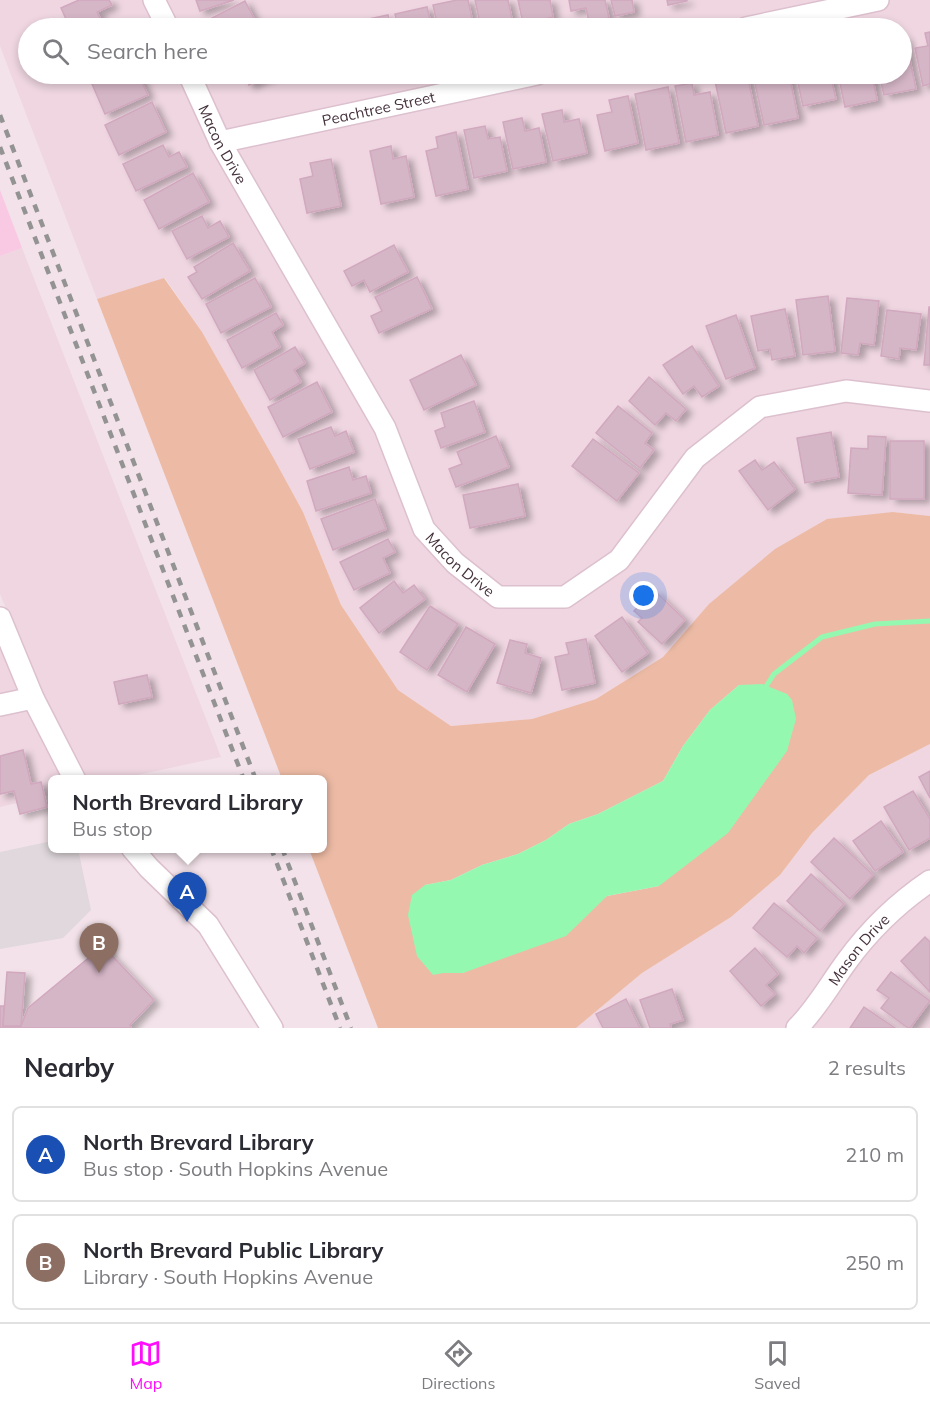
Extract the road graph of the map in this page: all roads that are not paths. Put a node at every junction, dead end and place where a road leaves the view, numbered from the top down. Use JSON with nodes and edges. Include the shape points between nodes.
{"nodes":[{"id":1,"x":154,"y":0,"type":"edge"},
{"id":2,"x":878,"y":0,"type":"edge"},
{"id":3,"x":163,"y":18,"type":"edge"},
{"id":4,"x":793,"y":18,"type":"edge"},
{"id":5,"x":194,"y":84,"type":"edge"},
{"id":6,"x":490,"y":84,"type":"edge"},
{"id":7,"x":220,"y":142,"type":"junction"},
{"id":8,"x":930,"y":400,"type":"edge"},
{"id":9,"x":0,"y":618,"type":"edge"},
{"id":10,"x":33,"y":698,"type":"junction"},
{"id":11,"x":0,"y":705,"type":"edge"},
{"id":12,"x":72,"y":775,"type":"edge"},
{"id":13,"x":136,"y":853,"type":"edge"},
{"id":14,"x":930,"y":881,"type":"edge"},
{"id":15,"x":272,"y":1028,"type":"edge"},
{"id":16,"x":797,"y":1028,"type":"edge"}],
"edges":[{"from":1,"to":3,"type":"street"},
{"from":2,"to":4,"type":"street"},
{"from":5,"to":7,"type":"street","name":"Macon Drive"},
{"from":6,"to":7,"type":"street","name":"Peachtree Street"},
{"from":7,"to":8,"type":"street","name":"Macon Drive","via":[[385,428],[424,529],[455,563],[498,597],[565,597],[619,560],[695,458],[760,407],[846,392]]},
{"from":9,"to":10,"type":"street"},
{"from":10,"to":11,"type":"street"},
{"from":10,"to":12,"type":"street"},
{"from":13,"to":15,"type":"street","via":[[208,925]]},
{"from":14,"to":16,"type":"street","name":"Mason Drive","via":[[869,935]]}]}
